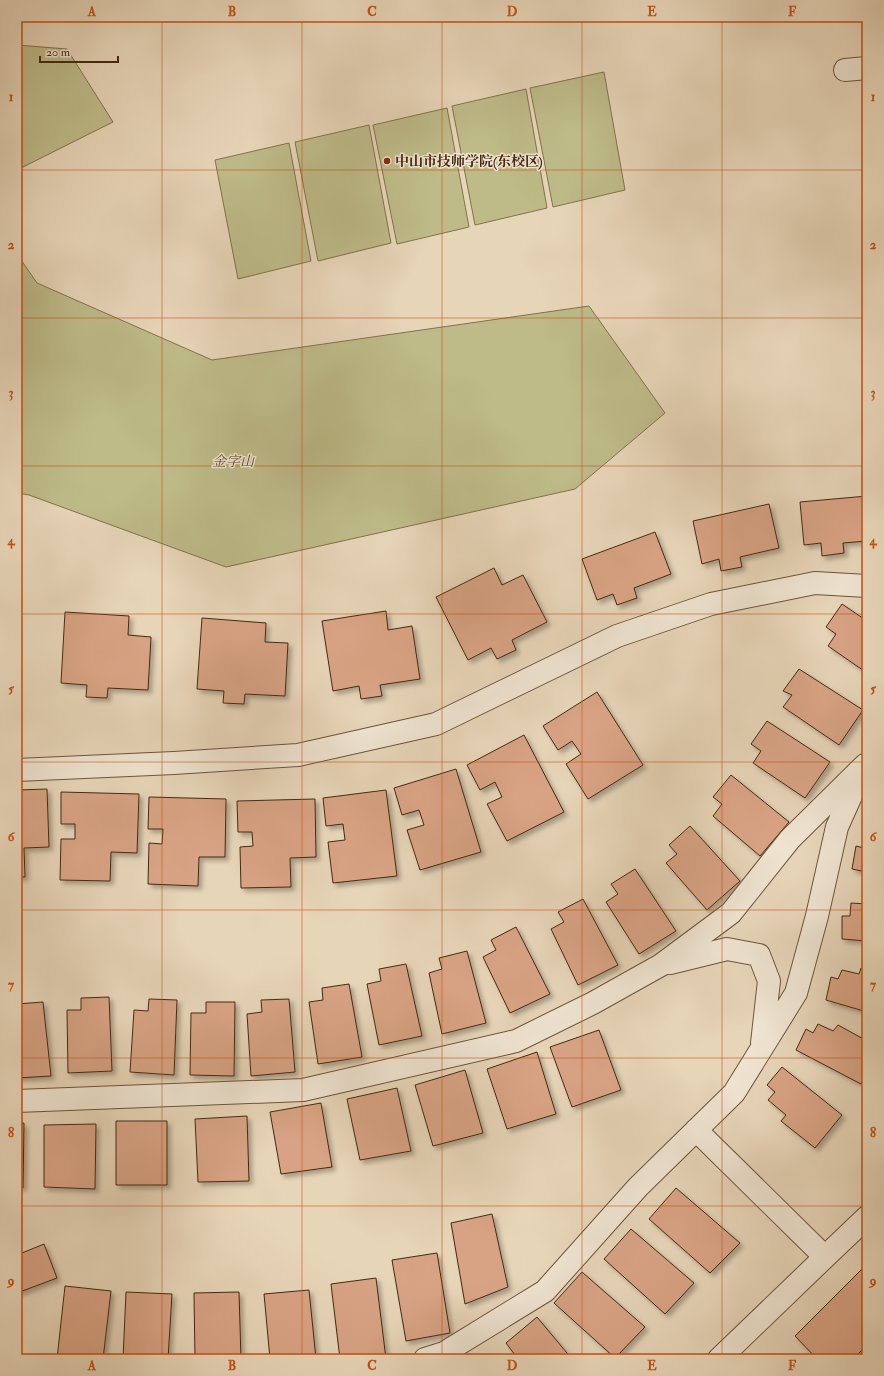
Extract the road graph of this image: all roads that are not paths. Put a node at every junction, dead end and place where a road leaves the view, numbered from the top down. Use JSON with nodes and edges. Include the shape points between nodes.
{"nodes":[{"id":1,"x":867,"y":68,"type":"edge"},
{"id":2,"x":845,"y":70,"type":"dead end"},
{"id":3,"x":867,"y":586,"type":"edge"},
{"id":4,"x":866,"y":762,"type":"edge"},
{"id":5,"x":17,"y":770,"type":"edge"},
{"id":6,"x":661,"y":965,"type":"junction"},
{"id":7,"x":761,"y":1049,"type":"junction"},
{"id":8,"x":17,"y":1101,"type":"edge"},
{"id":9,"x":696,"y":1130,"type":"junction"},
{"id":10,"x":867,"y":1217,"type":"edge"},
{"id":11,"x":825,"y":1257,"type":"junction"},
{"id":12,"x":425,"y":1359,"type":"edge"},
{"id":13,"x":719,"y":1359,"type":"edge"}],
"edges":[{"from":1,"to":2,"type":"street"},
{"from":3,"to":5,"type":"street","via":[[815,583],[711,604],[617,636],[436,724],[298,755]]},
{"from":4,"to":6,"type":"street","via":[[790,839],[731,913]]},
{"from":4,"to":7,"type":"street","via":[[837,827],[796,993]]},
{"from":6,"to":7,"type":"street","via":[[727,949],[758,955],[769,981]]},
{"from":6,"to":8,"type":"street","via":[[593,1003],[516,1041],[303,1090]]},
{"from":7,"to":9,"type":"street","via":[[734,1093]]},
{"from":9,"to":11,"type":"street"},
{"from":9,"to":12,"type":"street","via":[[638,1187],[545,1291],[444,1353]]},
{"from":10,"to":11,"type":"street"},
{"from":11,"to":13,"type":"street"}]}
